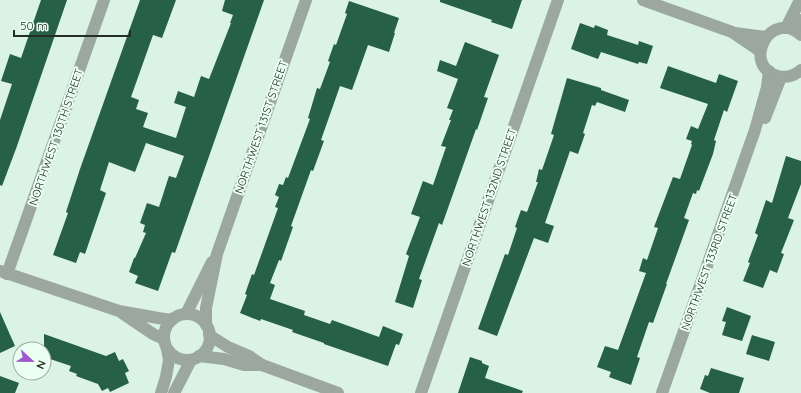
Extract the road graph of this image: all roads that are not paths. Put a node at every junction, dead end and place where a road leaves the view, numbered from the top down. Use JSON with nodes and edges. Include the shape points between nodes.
{"nodes":[{"id":1,"x":104,"y":0,"type":"edge"},
{"id":2,"x":306,"y":0,"type":"edge"},
{"id":3,"x":558,"y":0,"type":"edge"},
{"id":4,"x":643,"y":0,"type":"edge"},
{"id":5,"x":800,"y":0,"type":"edge"},
{"id":6,"x":801,"y":20,"type":"edge"},
{"id":7,"x":786,"y":28,"type":"junction"},
{"id":8,"x":732,"y":32,"type":"junction"},
{"id":9,"x":799,"y":33,"type":"edge"},
{"id":10,"x":766,"y":37,"type":"junction"},
{"id":11,"x":760,"y":51,"type":"junction"},
{"id":12,"x":801,"y":70,"type":"edge"},
{"id":13,"x":769,"y":71,"type":"junction"},
{"id":14,"x":781,"y":77,"type":"junction"},
{"id":15,"x":755,"y":130,"type":"junction"},
{"id":16,"x":217,"y":254,"type":"junction"},
{"id":17,"x":4,"y":272,"type":"edge"},
{"id":18,"x":119,"y":311,"type":"junction"},
{"id":19,"x":186,"y":314,"type":"junction"},
{"id":20,"x":172,"y":320,"type":"junction"},
{"id":21,"x":208,"y":330,"type":"junction"},
{"id":22,"x":165,"y":344,"type":"junction"},
{"id":23,"x":195,"y":358,"type":"junction"},
{"id":24,"x":262,"y":365,"type":"junction"},
{"id":25,"x":161,"y":393,"type":"edge"},
{"id":26,"x":174,"y":393,"type":"edge"},
{"id":27,"x":338,"y":393,"type":"edge"},
{"id":28,"x":421,"y":393,"type":"edge"},
{"id":29,"x":662,"y":393,"type":"edge"}],
"edges":[{"from":1,"to":17,"type":"street","name":"NORTHWEST 130TH STREET"},
{"from":2,"to":16,"type":"street","name":"NORTHWEST 131ST STREET"},
{"from":3,"to":28,"type":"street","name":"NORTHWEST 132ND STREET"},
{"from":4,"to":8,"type":"street"},
{"from":5,"to":7,"type":"street"},
{"from":6,"to":9,"type":"street"},
{"from":7,"to":9,"type":"street"},
{"from":7,"to":10,"type":"street","via":[[778,29]]},
{"from":8,"to":10,"type":"street"},
{"from":8,"to":11,"type":"street"},
{"from":10,"to":11,"type":"street"},
{"from":11,"to":13,"type":"street","via":[[764,65]]},
{"from":12,"to":14,"type":"street","via":[[794,75]]},
{"from":13,"to":14,"type":"street"},
{"from":13,"to":15,"type":"street","name":"NORTHWEST 133RD STREET"},
{"from":14,"to":15,"type":"street","name":"NORTHWEST 133RD STREET","via":[[767,116]]},
{"from":15,"to":29,"type":"street","name":"NORTHWEST 133RD STREET"},
{"from":16,"to":19,"type":"street","name":"NORTHWEST 131ST STREET"},
{"from":16,"to":21,"type":"street","name":"NORTHWEST 131ST STREET","via":[[206,308]]},
{"from":17,"to":18,"type":"street"},
{"from":18,"to":20,"type":"street"},
{"from":18,"to":22,"type":"street"},
{"from":19,"to":20,"type":"street","via":[[178,315]]},
{"from":19,"to":21,"type":"street","via":[[201,319]]},
{"from":20,"to":22,"type":"street","via":[[165,329]]},
{"from":21,"to":23,"type":"street","via":[[209,341],[206,350]]},
{"from":21,"to":24,"type":"street","via":[[228,347]]},
{"from":22,"to":23,"type":"street","via":[[174,356],[182,360]]},
{"from":22,"to":25,"type":"street","via":[[169,360]]},
{"from":23,"to":24,"type":"street","via":[[224,359],[244,365]]},
{"from":23,"to":26,"type":"street"},
{"from":24,"to":27,"type":"street"}]}
